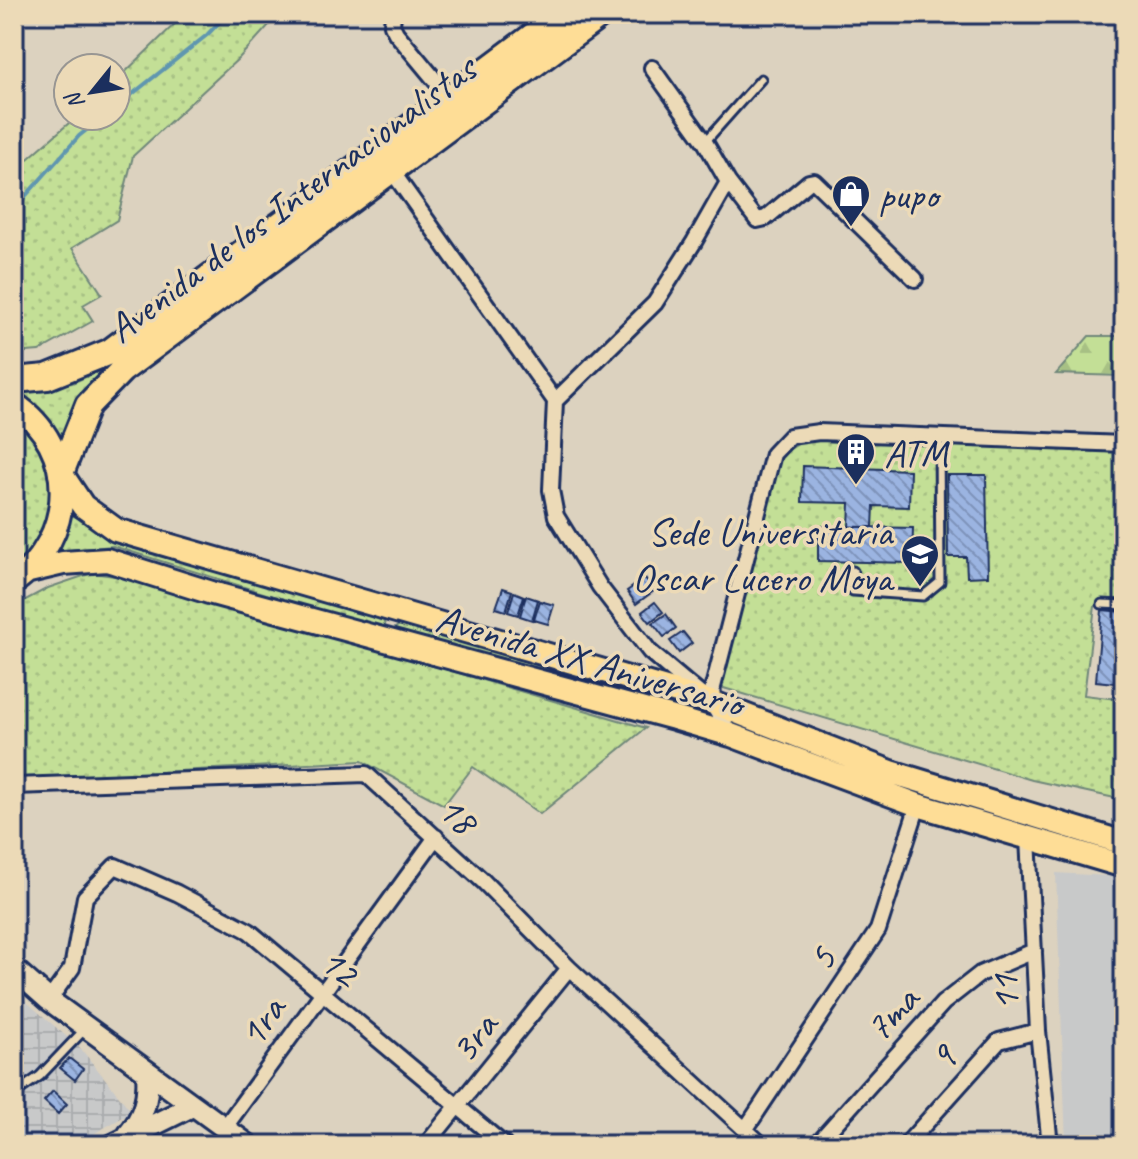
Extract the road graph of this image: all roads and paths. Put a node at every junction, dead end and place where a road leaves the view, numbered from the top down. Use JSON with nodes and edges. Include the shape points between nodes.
{"nodes":[{"id":1,"x":393,"y":14,"type":"edge"},
{"id":2,"x":562,"y":14,"type":"edge"},
{"id":3,"x":602,"y":14,"type":"edge"},
{"id":4,"x":538,"y":22,"type":"edge"},
{"id":5,"x":652,"y":68,"type":"dead end"},
{"id":6,"x":761,"y":79,"type":"dead end"},
{"id":7,"x":450,"y":98,"type":"junction"},
{"id":8,"x":705,"y":142,"type":"junction"},
{"id":9,"x":384,"y":161,"type":"junction"},
{"id":10,"x":728,"y":182,"type":"junction"},
{"id":11,"x":915,"y":279,"type":"dead end"},
{"id":12,"x":14,"y":380,"type":"edge"},
{"id":13,"x":555,"y":401,"type":"junction"},
{"id":14,"x":14,"y":404,"type":"edge"},
{"id":15,"x":939,"y":437,"type":"junction"},
{"id":16,"x":1124,"y":444,"type":"edge"},
{"id":17,"x":61,"y":473,"type":"junction"},
{"id":18,"x":853,"y":571,"type":"dead end"},
{"id":19,"x":22,"y":576,"type":"edge"},
{"id":20,"x":1102,"y":604,"type":"dead end"},
{"id":21,"x":1124,"y":605,"type":"edge"},
{"id":22,"x":711,"y":702,"type":"junction"},
{"id":23,"x":731,"y":735,"type":"junction"},
{"id":24,"x":14,"y":786,"type":"edge"},
{"id":25,"x":918,"y":805,"type":"junction"},
{"id":26,"x":436,"y":837,"type":"junction"},
{"id":27,"x":1028,"y":838,"type":"junction"},
{"id":28,"x":1124,"y":843,"type":"edge"},
{"id":29,"x":1124,"y":866,"type":"edge"},
{"id":30,"x":1034,"y":951,"type":"junction"},
{"id":31,"x":569,"y":968,"type":"junction"},
{"id":32,"x":14,"y":969,"type":"edge"},
{"id":33,"x":321,"y":992,"type":"junction"},
{"id":34,"x":49,"y":1000,"type":"junction"},
{"id":35,"x":86,"y":1028,"type":"junction"},
{"id":36,"x":1038,"y":1031,"type":"junction"},
{"id":37,"x":147,"y":1073,"type":"junction"},
{"id":38,"x":14,"y":1094,"type":"edge"},
{"id":39,"x":192,"y":1106,"type":"junction"},
{"id":40,"x":459,"y":1106,"type":"junction"},
{"id":41,"x":225,"y":1127,"type":"junction"},
{"id":42,"x":745,"y":1130,"type":"junction"},
{"id":43,"x":119,"y":1142,"type":"edge"},
{"id":44,"x":248,"y":1145,"type":"edge"},
{"id":45,"x":426,"y":1145,"type":"edge"},
{"id":46,"x":504,"y":1145,"type":"edge"},
{"id":47,"x":762,"y":1145,"type":"edge"},
{"id":48,"x":816,"y":1145,"type":"edge"},
{"id":49,"x":906,"y":1145,"type":"edge"},
{"id":50,"x":1050,"y":1145,"type":"edge"}],
"edges":[{"from":1,"to":7,"type":"street","via":[[396,33]]},
{"from":2,"to":4,"type":"highway","name":"Avenida de los Internacionalistas"},
{"from":3,"to":9,"type":"highway","name":"Avenida de los Internacionalistas"},
{"from":4,"to":7,"type":"highway","name":"Avenida de los Internacionalistas"},
{"from":5,"to":8,"type":"street"},
{"from":6,"to":8,"type":"lane"},
{"from":7,"to":9,"type":"highway","name":"Avenida de los Internacionalistas"},
{"from":8,"to":10,"type":"street"},
{"from":9,"to":12,"type":"highway","name":"Avenida de los Internacionalistas","via":[[109,352],[47,377]]},
{"from":9,"to":13,"type":"street"},
{"from":9,"to":17,"type":"highway","name":"Avenida de los Internacionalistas","via":[[122,370],[88,405]]},
{"from":10,"to":11,"type":"street","via":[[760,220],[814,181]]},
{"from":10,"to":13,"type":"street","via":[[655,303]]},
{"from":13,"to":22,"type":"street","via":[[551,490],[556,516],[600,587],[650,652]]},
{"from":14,"to":17,"type":"main road","via":[[50,441]]},
{"from":15,"to":16,"type":"street"},
{"from":15,"to":18,"type":"lane","via":[[940,582],[923,596],[853,591]]},
{"from":15,"to":22,"type":"street","via":[[819,432],[790,436],[773,454]]},
{"from":17,"to":19,"type":"main road","via":[[62,509],[51,542]]},
{"from":17,"to":22,"type":"main road","name":"Avenida XX Aniversario","via":[[83,506],[116,530]]},
{"from":19,"to":23,"type":"main road","name":"Avenida XX Aniversario","via":[[63,563],[107,560]]},
{"from":20,"to":21,"type":"lane"},
{"from":22,"to":23,"type":"street"},
{"from":22,"to":28,"type":"main road","name":"Avenida XX Aniversario","via":[[891,772]]},
{"from":23,"to":25,"type":"main road","name":"Avenida XX Aniversario"},
{"from":24,"to":26,"type":"street","name":"18","via":[[366,774]]},
{"from":25,"to":27,"type":"main road","name":"Avenida XX Aniversario"},
{"from":25,"to":42,"type":"street","name":"5","via":[[878,930]]},
{"from":26,"to":31,"type":"street","name":"18"},
{"from":26,"to":33,"type":"street","name":"1ra"},
{"from":27,"to":29,"type":"main road","name":"Avenida XX Aniversario"},
{"from":27,"to":30,"type":"street","name":"11"},
{"from":30,"to":36,"type":"street","name":"11"},
{"from":30,"to":48,"type":"street","name":"7ma","via":[[980,974],[943,1003]]},
{"from":31,"to":40,"type":"street","name":"3ra"},
{"from":31,"to":42,"type":"street","name":"18"},
{"from":32,"to":34,"type":"main road"},
{"from":33,"to":34,"type":"street","name":"12","via":[[249,931],[115,866],[85,897],[72,968]]},
{"from":33,"to":40,"type":"street","name":"12"},
{"from":33,"to":41,"type":"street","name":"1ra"},
{"from":34,"to":35,"type":"main road"},
{"from":35,"to":37,"type":"main road"},
{"from":35,"to":38,"type":"lane","via":[[40,1076]]},
{"from":36,"to":49,"type":"street","name":"9","via":[[999,1041]]},
{"from":36,"to":50,"type":"street","name":"11"},
{"from":37,"to":39,"type":"main road"},
{"from":37,"to":43,"type":"main road","via":[[139,1122]]},
{"from":39,"to":41,"type":"main road"},
{"from":39,"to":43,"type":"main road"},
{"from":40,"to":45,"type":"street","name":"3ra"},
{"from":40,"to":46,"type":"street","name":"12"},
{"from":41,"to":44,"type":"main road"},
{"from":42,"to":47,"type":"street","name":"18"}]}
